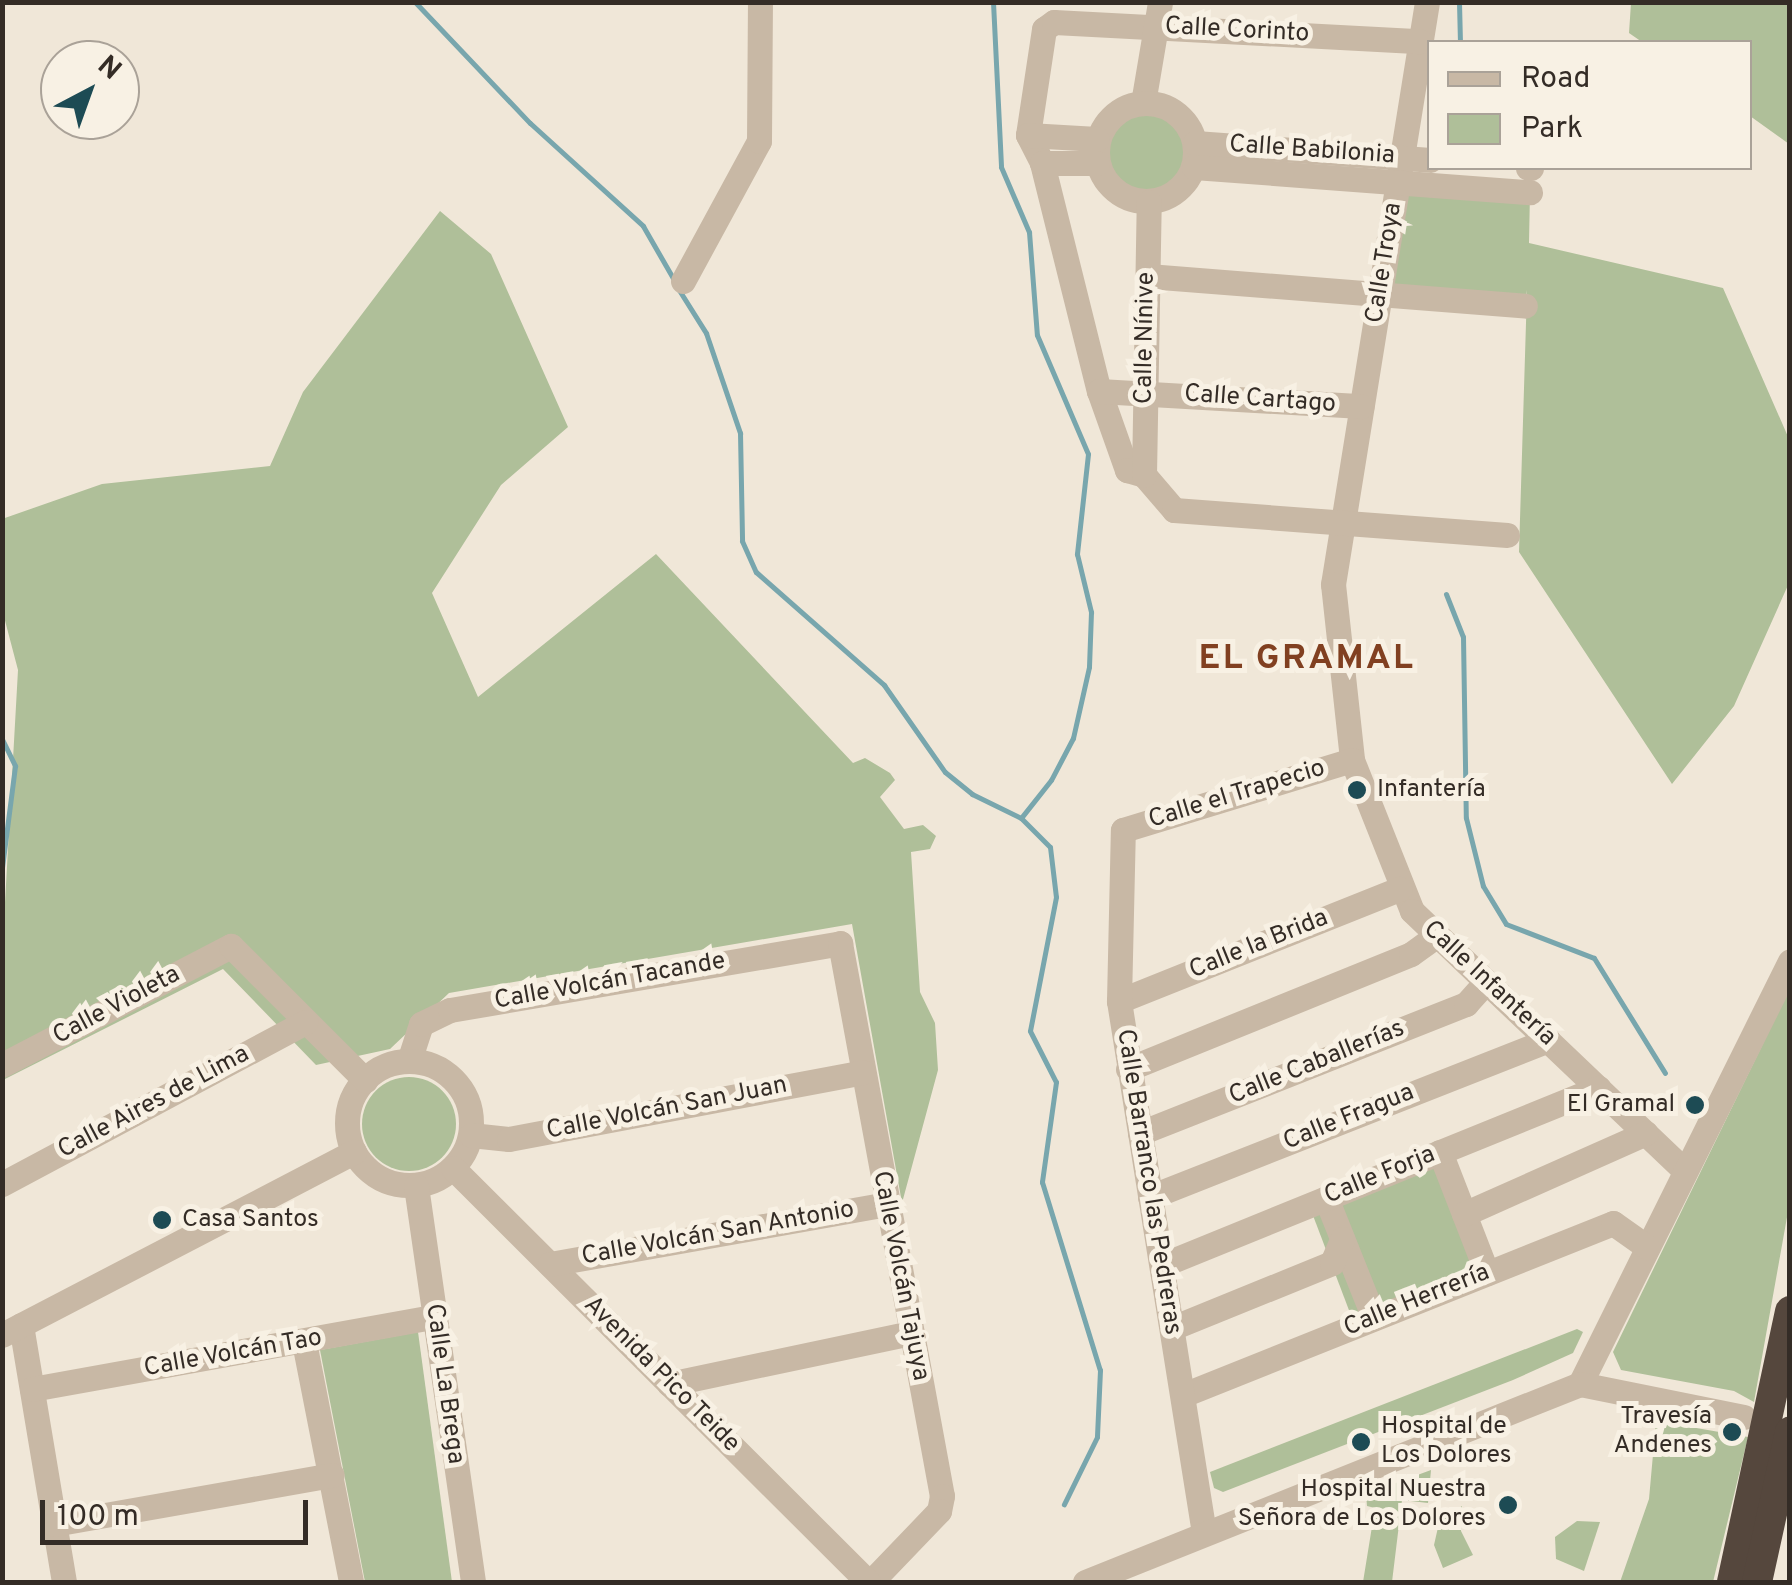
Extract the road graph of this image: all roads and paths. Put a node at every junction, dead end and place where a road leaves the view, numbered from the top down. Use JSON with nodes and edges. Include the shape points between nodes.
{"nodes":[{"id":1,"x":760,"y":2,"type":"edge"},
{"id":2,"x":1426,"y":2,"type":"edge"},
{"id":3,"x":1051,"y":12,"type":"edge"},
{"id":4,"x":1157,"y":15,"type":"edge"},
{"id":5,"x":1420,"y":41,"type":"junction"},
{"id":6,"x":1143,"y":103,"type":"junction"},
{"id":7,"x":1028,"y":135,"type":"junction"},
{"id":8,"x":1097,"y":151,"type":"junction"},
{"id":9,"x":1194,"y":155,"type":"junction"},
{"id":10,"x":1402,"y":158,"type":"junction"},
{"id":11,"x":1427,"y":160,"type":"edge"},
{"id":12,"x":1042,"y":163,"type":"junction"},
{"id":13,"x":1530,"y":176,"type":"edge"},
{"id":14,"x":1397,"y":184,"type":"junction"},
{"id":15,"x":1149,"y":202,"type":"junction"},
{"id":16,"x":1148,"y":276,"type":"junction"},
{"id":17,"x":684,"y":281,"type":"dead end"},
{"id":18,"x":1379,"y":296,"type":"junction"},
{"id":19,"x":1525,"y":306,"type":"dead end"},
{"id":20,"x":1099,"y":391,"type":"junction"},
{"id":21,"x":1146,"y":392,"type":"junction"},
{"id":22,"x":1362,"y":406,"type":"junction"},
{"id":23,"x":1144,"y":475,"type":"junction"},
{"id":24,"x":1343,"y":524,"type":"junction"},
{"id":25,"x":1507,"y":535,"type":"dead end"},
{"id":26,"x":1352,"y":760,"type":"junction"},
{"id":27,"x":1123,"y":830,"type":"joint"},
{"id":28,"x":1399,"y":889,"type":"junction"},
{"id":29,"x":1436,"y":936,"type":"junction"},
{"id":30,"x":840,"y":942,"type":"joint"},
{"id":31,"x":1790,"y":961,"type":"edge"},
{"id":32,"x":1486,"y":982,"type":"junction"},
{"id":33,"x":1119,"y":1001,"type":"junction"},
{"id":34,"x":306,"y":1022,"type":"junction"},
{"id":35,"x":1548,"y":1040,"type":"junction"},
{"id":36,"x":408,"y":1061,"type":"junction"},
{"id":37,"x":2,"y":1065,"type":"edge"},
{"id":38,"x":1128,"y":1069,"type":"junction"},
{"id":39,"x":863,"y":1072,"type":"junction"},
{"id":40,"x":365,"y":1080,"type":"junction"},
{"id":41,"x":1598,"y":1088,"type":"junction"},
{"id":42,"x":1140,"y":1133,"type":"junction"},
{"id":43,"x":1646,"y":1133,"type":"junction"},
{"id":44,"x":471,"y":1135,"type":"junction"},
{"id":45,"x":354,"y":1152,"type":"junction"},
{"id":46,"x":1440,"y":1152,"type":"junction"},
{"id":47,"x":452,"y":1168,"type":"junction"},
{"id":48,"x":1684,"y":1170,"type":"junction"},
{"id":49,"x":2,"y":1184,"type":"edge"},
{"id":50,"x":416,"y":1186,"type":"junction"},
{"id":51,"x":1150,"y":1196,"type":"junction"},
{"id":52,"x":1326,"y":1198,"type":"junction"},
{"id":53,"x":886,"y":1204,"type":"junction"},
{"id":54,"x":1464,"y":1214,"type":"junction"},
{"id":55,"x":1342,"y":1238,"type":"junction"},
{"id":56,"x":1648,"y":1246,"type":"junction"},
{"id":57,"x":550,"y":1264,"type":"junction"},
{"id":58,"x":1162,"y":1265,"type":"junction"},
{"id":59,"x":1487,"y":1273,"type":"junction"},
{"id":60,"x":1790,"y":1311,"type":"edge"},
{"id":61,"x":434,"y":1317,"type":"junction"},
{"id":62,"x":1374,"y":1318,"type":"junction"},
{"id":63,"x":1172,"y":1328,"type":"junction"},
{"id":64,"x":12,"y":1330,"type":"edge"},
{"id":65,"x":910,"y":1333,"type":"junction"},
{"id":66,"x":304,"y":1342,"type":"junction"},
{"id":67,"x":669,"y":1384,"type":"junction"},
{"id":68,"x":1580,"y":1384,"type":"junction"},
{"id":69,"x":32,"y":1390,"type":"junction"},
{"id":70,"x":1183,"y":1395,"type":"junction"},
{"id":71,"x":1744,"y":1417,"type":"dead end"},
{"id":72,"x":1790,"y":1432,"type":"edge"},
{"id":73,"x":332,"y":1475,"type":"junction"},
{"id":74,"x":54,"y":1524,"type":"junction"},
{"id":75,"x":1204,"y":1533,"type":"junction"},
{"id":76,"x":64,"y":1582,"type":"edge"},
{"id":77,"x":350,"y":1582,"type":"edge"},
{"id":78,"x":472,"y":1582,"type":"edge"},
{"id":79,"x":869,"y":1582,"type":"edge"},
{"id":80,"x":1085,"y":1582,"type":"edge"},
{"id":81,"x":1732,"y":1582,"type":"edge"},
{"id":82,"x":1757,"y":1582,"type":"edge"}],
"edges":[{"from":1,"to":17,"type":"street","via":[[759,141]]},
{"from":2,"to":5,"type":"street","name":"Calle Troya"},
{"from":3,"to":4,"type":"street","name":"Calle Corinto"},
{"from":3,"to":7,"type":"street"},
{"from":4,"to":5,"type":"street","name":"Calle Corinto"},
{"from":4,"to":6,"type":"street"},
{"from":5,"to":10,"type":"street","name":"Calle Troya"},
{"from":6,"to":8,"type":"street","via":[[1118,111]]},
{"from":6,"to":9,"type":"street","via":[[1169,108]]},
{"from":7,"to":8,"type":"street"},
{"from":7,"to":12,"type":"street"},
{"from":8,"to":12,"type":"street"},
{"from":8,"to":15,"type":"street","via":[[1124,197]]},
{"from":9,"to":10,"type":"street","name":"Calle Babilonia"},
{"from":9,"to":14,"type":"street","name":"Calle Babilonia"},
{"from":9,"to":15,"type":"street","via":[[1168,197]]},
{"from":10,"to":11,"type":"street","name":"Calle Babilonia"},
{"from":10,"to":14,"type":"street","name":"Calle Troya"},
{"from":12,"to":20,"type":"street"},
{"from":13,"to":14,"type":"street","name":"Calle Babilonia"},
{"from":14,"to":18,"type":"street","name":"Calle Troya"},
{"from":15,"to":16,"type":"street","name":"Calle Nínive"},
{"from":16,"to":18,"type":"street"},
{"from":16,"to":21,"type":"street","name":"Calle Nínive"},
{"from":18,"to":19,"type":"street"},
{"from":18,"to":22,"type":"street","name":"Calle Troya"},
{"from":20,"to":21,"type":"street","name":"Calle Cartago"},
{"from":20,"to":23,"type":"street","via":[[1127,470]]},
{"from":21,"to":22,"type":"street","name":"Calle Cartago"},
{"from":21,"to":23,"type":"street","name":"Calle Nínive"},
{"from":22,"to":24,"type":"street","name":"Calle Troya"},
{"from":23,"to":24,"type":"street","via":[[1174,510]]},
{"from":24,"to":25,"type":"street"},
{"from":24,"to":26,"type":"street","name":"Calle Troya","via":[[1333,584]]},
{"from":26,"to":27,"type":"street","name":"Calle el Trapecio"},
{"from":26,"to":28,"type":"street","name":"Calle Infantería"},
{"from":27,"to":33,"type":"street","name":"Calle Barranco las Pedreras"},
{"from":28,"to":29,"type":"street","name":"Calle Infantería"},
{"from":28,"to":33,"type":"street","name":"Calle la Brida"},
{"from":29,"to":32,"type":"street","name":"Calle Infantería"},
{"from":29,"to":38,"type":"street","via":[[1411,954]]},
{"from":30,"to":36,"type":"street","name":"Calle Volcán Tacande","via":[[450,1010],[421,1024]]},
{"from":30,"to":39,"type":"street","name":"Calle Volcán Tajuya"},
{"from":31,"to":48,"type":"street"},
{"from":32,"to":35,"type":"street","name":"Calle Infantería"},
{"from":32,"to":42,"type":"street","name":"Calle Caballerías","via":[[1466,1004]]},
{"from":33,"to":38,"type":"street","name":"Calle Barranco las Pedreras"},
{"from":34,"to":37,"type":"street","name":"Calle Violeta","via":[[230,946]]},
{"from":34,"to":40,"type":"street"},
{"from":34,"to":49,"type":"street","name":"Calle Aires de Lima"},
{"from":35,"to":41,"type":"street","name":"Calle Infantería"},
{"from":35,"to":51,"type":"street","name":"Calle Fragua"},
{"from":36,"to":40,"type":"street"},
{"from":36,"to":44,"type":"street","via":[[450,1076],[464,1094]]},
{"from":38,"to":42,"type":"street","name":"Calle Barranco las Pedreras"},
{"from":39,"to":44,"type":"street","name":"Calle Volcán San Juan","via":[[509,1139]]},
{"from":39,"to":53,"type":"street","name":"Calle Volcán Tajuya"},
{"from":40,"to":45,"type":"street","via":[[351,1102],[347,1127]]},
{"from":41,"to":43,"type":"street","name":"Calle Infantería"},
{"from":41,"to":46,"type":"street","name":"Calle Forja"},
{"from":42,"to":51,"type":"street","name":"Calle Barranco las Pedreras"},
{"from":43,"to":48,"type":"street","name":"Calle Infantería"},
{"from":43,"to":54,"type":"street"},
{"from":44,"to":47,"type":"street"},
{"from":45,"to":50,"type":"street","via":[[380,1177]]},
{"from":45,"to":64,"type":"street"},
{"from":46,"to":52,"type":"street","name":"Calle Forja"},
{"from":46,"to":54,"type":"street"},
{"from":47,"to":50,"type":"street"},
{"from":47,"to":57,"type":"street","name":"Avenida Pico Teide"},
{"from":48,"to":56,"type":"street"},
{"from":50,"to":61,"type":"street","name":"Calle La Brega"},
{"from":51,"to":58,"type":"street","name":"Calle Barranco las Pedreras"},
{"from":52,"to":55,"type":"street"},
{"from":52,"to":58,"type":"street","name":"Calle Forja"},
{"from":53,"to":57,"type":"street","name":"Calle Volcán San Antonio"},
{"from":53,"to":65,"type":"street","name":"Calle Volcán Tajuya"},
{"from":54,"to":59,"type":"street"},
{"from":55,"to":62,"type":"street"},
{"from":55,"to":63,"type":"street","via":[[1332,1264]]},
{"from":56,"to":59,"type":"street","name":"Calle Herrería","via":[[1612,1223]]},
{"from":56,"to":68,"type":"street"},
{"from":57,"to":67,"type":"street","name":"Avenida Pico Teide"},
{"from":58,"to":63,"type":"street","name":"Calle Barranco las Pedreras"},
{"from":59,"to":62,"type":"street","name":"Calle Herrería"},
{"from":60,"to":81,"type":"highway"},
{"from":61,"to":66,"type":"street","name":"Calle Volcán Tao"},
{"from":61,"to":78,"type":"street","name":"Calle La Brega"},
{"from":62,"to":70,"type":"street","name":"Calle Herrería"},
{"from":63,"to":70,"type":"street","name":"Calle Barranco las Pedreras"},
{"from":64,"to":69,"type":"street"},
{"from":65,"to":67,"type":"street"},
{"from":65,"to":79,"type":"street","name":"Calle Volcán Tajuya","via":[[942,1496],[939,1511]]},
{"from":66,"to":69,"type":"street","name":"Calle Volcán Tao"},
{"from":66,"to":73,"type":"street"},
{"from":67,"to":79,"type":"street","name":"Avenida Pico Teide"},
{"from":68,"to":71,"type":"street"},
{"from":68,"to":75,"type":"street"},
{"from":69,"to":74,"type":"street"},
{"from":70,"to":75,"type":"street","name":"Calle Barranco las Pedreras"},
{"from":72,"to":82,"type":"highway"},
{"from":73,"to":74,"type":"street"},
{"from":73,"to":77,"type":"street"},
{"from":74,"to":76,"type":"street"},
{"from":75,"to":80,"type":"street"}]}
